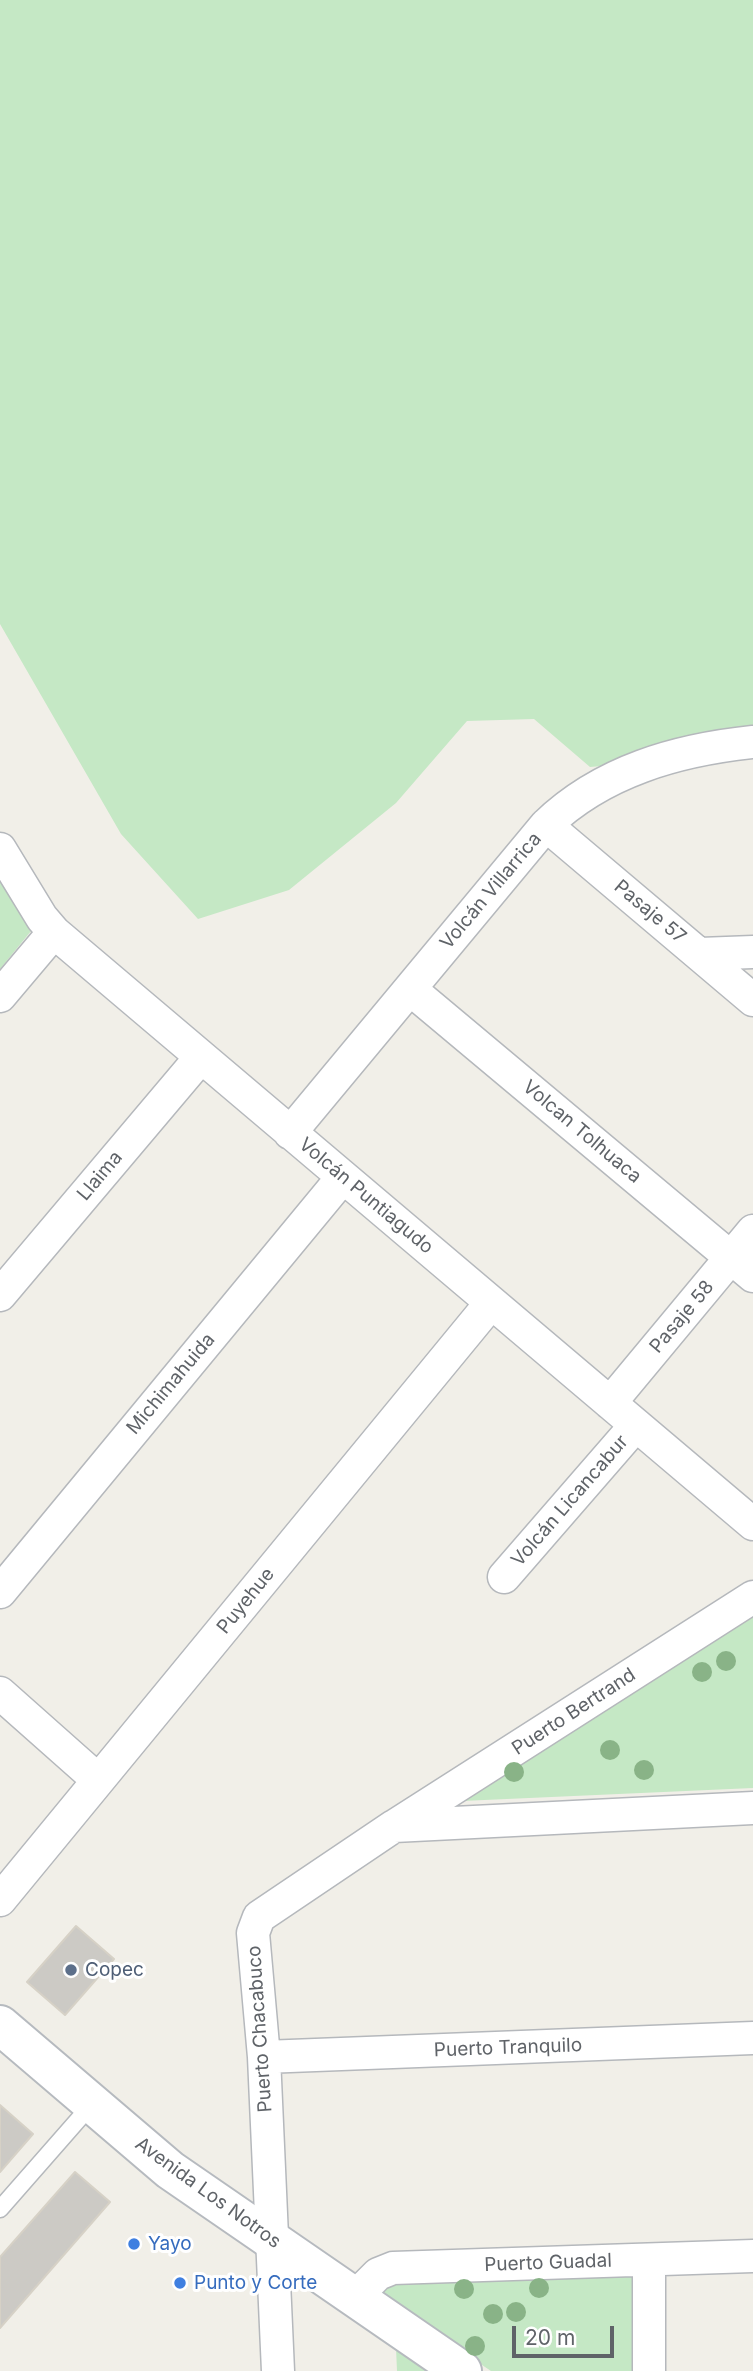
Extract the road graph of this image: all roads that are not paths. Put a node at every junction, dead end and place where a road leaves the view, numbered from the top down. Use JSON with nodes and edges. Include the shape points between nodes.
{"nodes":[{"id":1,"x":753,"y":742,"type":"edge"},
{"id":2,"x":546,"y":825,"type":"junction"},
{"id":3,"x":0,"y":849,"type":"edge"},
{"id":4,"x":54,"y":932,"type":"junction"},
{"id":5,"x":753,"y":952,"type":"edge"},
{"id":6,"x":699,"y":954,"type":"junction"},
{"id":7,"x":410,"y":989,"type":"junction"},
{"id":8,"x":0,"y":996,"type":"edge"},
{"id":9,"x":753,"y":1000,"type":"edge"},
{"id":10,"x":201,"y":1057,"type":"junction"},
{"id":11,"x":290,"y":1133,"type":"junction"},
{"id":12,"x":343,"y":1177,"type":"junction"},
{"id":13,"x":753,"y":1231,"type":"edge"},
{"id":14,"x":742,"y":1266,"type":"edge"},
{"id":15,"x":0,"y":1295,"type":"edge"},
{"id":16,"x":491,"y":1303,"type":"junction"},
{"id":17,"x":610,"y":1403,"type":"junction"},
{"id":18,"x":636,"y":1425,"type":"junction"},
{"id":19,"x":753,"y":1524,"type":"edge"},
{"id":20,"x":504,"y":1577,"type":"dead end"},
{"id":21,"x":0,"y":1592,"type":"edge"},
{"id":22,"x":753,"y":1597,"type":"edge"},
{"id":23,"x":0,"y":1693,"type":"edge"},
{"id":24,"x":98,"y":1780,"type":"junction"},
{"id":25,"x":753,"y":1808,"type":"edge"},
{"id":26,"x":394,"y":1826,"type":"junction"},
{"id":27,"x":0,"y":1900,"type":"edge"},
{"id":28,"x":0,"y":2025,"type":"edge"},
{"id":29,"x":753,"y":2038,"type":"edge"},
{"id":30,"x":264,"y":2057,"type":"junction"},
{"id":31,"x":92,"y":2104,"type":"junction"},
{"id":32,"x":0,"y":2209,"type":"edge"},
{"id":33,"x":273,"y":2241,"type":"junction"},
{"id":34,"x":753,"y":2256,"type":"edge"},
{"id":35,"x":649,"y":2260,"type":"junction"},
{"id":36,"x":354,"y":2298,"type":"junction"},
{"id":37,"x":278,"y":2371,"type":"edge"},
{"id":38,"x":462,"y":2371,"type":"edge"},
{"id":39,"x":649,"y":2371,"type":"edge"}],
"edges":[{"from":1,"to":2,"type":"street","name":"Volcán Villarrica","via":[[683,753],[636,768],[588,791]]},
{"from":2,"to":6,"type":"street","name":"Pasaje 57"},
{"from":2,"to":7,"type":"street","name":"Volcán Villarrica"},
{"from":3,"to":4,"type":"street","name":"Volcán Puntiagudo"},
{"from":4,"to":8,"type":"street"},
{"from":4,"to":10,"type":"street","name":"Volcán Puntiagudo"},
{"from":5,"to":6,"type":"street"},
{"from":6,"to":9,"type":"street","name":"Pasaje 57"},
{"from":7,"to":11,"type":"street","name":"Volcán Villarrica"},
{"from":7,"to":14,"type":"street","name":"Volcan Tolhuaca"},
{"from":10,"to":11,"type":"street","name":"Volcán Puntiagudo"},
{"from":10,"to":15,"type":"street","name":"Llaima"},
{"from":11,"to":12,"type":"street","name":"Volcán Puntiagudo"},
{"from":12,"to":16,"type":"street","name":"Volcán Puntiagudo"},
{"from":12,"to":21,"type":"street","name":"Michimahuida"},
{"from":13,"to":14,"type":"street","name":"Pasaje 58"},
{"from":14,"to":17,"type":"street","name":"Pasaje 58"},
{"from":16,"to":17,"type":"street","name":"Volcán Puntiagudo"},
{"from":16,"to":24,"type":"street","name":"Puyehue"},
{"from":17,"to":18,"type":"street","name":"Volcán Puntiagudo"},
{"from":18,"to":19,"type":"street","name":"Volcán Puntiagudo"},
{"from":18,"to":20,"type":"street","name":"Volcán Licancabur"},
{"from":22,"to":26,"type":"street","name":"Puerto Bertrand"},
{"from":23,"to":24,"type":"street"},
{"from":24,"to":27,"type":"street","name":"Puyehue"},
{"from":25,"to":26,"type":"street"},
{"from":26,"to":30,"type":"street","name":"Puerto Chacabuco","via":[[256,1921],[253,1933]]},
{"from":28,"to":31,"type":"main road","name":"Avenida Los Notros"},
{"from":29,"to":30,"type":"street","name":"Puerto Tranquilo"},
{"from":30,"to":33,"type":"street","name":"Puerto Chacabuco"},
{"from":31,"to":32,"type":"lane"},
{"from":31,"to":33,"type":"main road","name":"Avenida Los Notros","via":[[170,2170]]},
{"from":33,"to":36,"type":"main road","name":"Avenida Los Notros"},
{"from":33,"to":37,"type":"street","name":"Puerto Chacabuco"},
{"from":34,"to":35,"type":"street","name":"Puerto Guadal"},
{"from":35,"to":36,"type":"street","name":"Puerto Guadal","via":[[393,2268],[369,2281]]},
{"from":35,"to":39,"type":"street"},
{"from":36,"to":38,"type":"main road","name":"Avenida Los Notros"}]}
